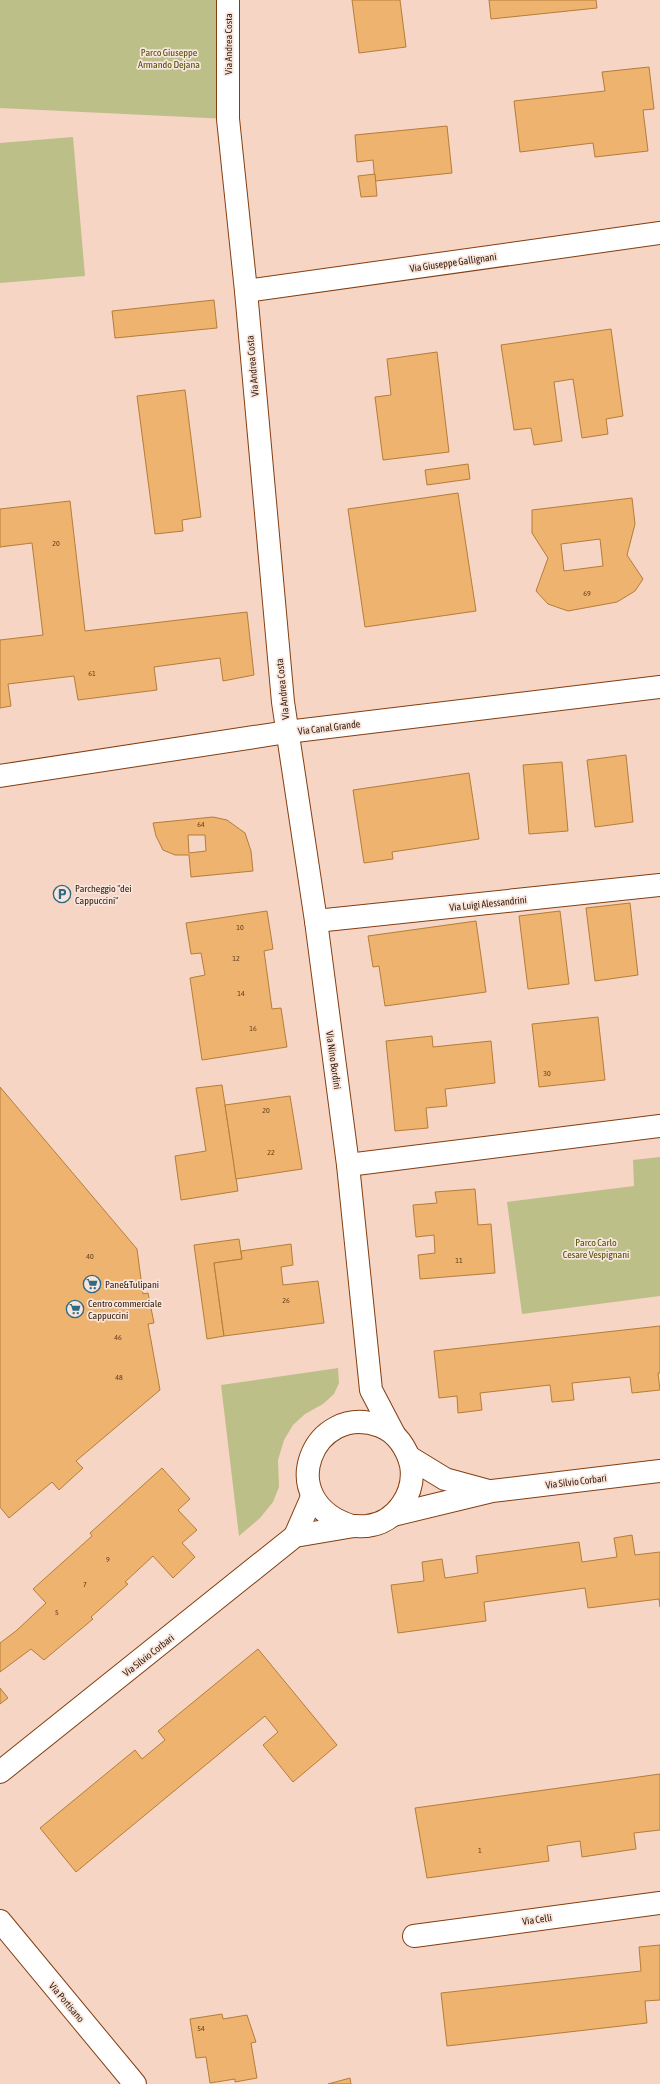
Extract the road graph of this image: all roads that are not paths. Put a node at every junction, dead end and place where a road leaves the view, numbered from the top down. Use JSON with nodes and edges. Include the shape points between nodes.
{"nodes":[{"id":1,"x":228,"y":0,"type":"edge"},
{"id":2,"x":660,"y":233,"type":"edge"},
{"id":3,"x":246,"y":291,"type":"junction"},
{"id":4,"x":660,"y":687,"type":"edge"},
{"id":5,"x":287,"y":732,"type":"junction"},
{"id":6,"x":0,"y":776,"type":"edge"},
{"id":7,"x":660,"y":885,"type":"edge"},
{"id":8,"x":316,"y":921,"type":"junction"},
{"id":9,"x":660,"y":1126,"type":"edge"},
{"id":10,"x":348,"y":1165,"type":"junction"},
{"id":11,"x":371,"y":1390,"type":"junction"},
{"id":12,"x":351,"y":1423,"type":"junction"},
{"id":13,"x":394,"y":1434,"type":"junction"},
{"id":14,"x":409,"y":1457,"type":"junction"},
{"id":15,"x":660,"y":1471,"type":"edge"},
{"id":16,"x":492,"y":1491,"type":"junction"},
{"id":17,"x":312,"y":1497,"type":"junction"},
{"id":18,"x":393,"y":1515,"type":"junction"},
{"id":19,"x":352,"y":1526,"type":"junction"},
{"id":20,"x":295,"y":1536,"type":"junction"},
{"id":21,"x":0,"y":1772,"type":"edge"},
{"id":22,"x":660,"y":1903,"type":"edge"},
{"id":23,"x":0,"y":1921,"type":"edge"},
{"id":24,"x":414,"y":1936,"type":"dead end"},
{"id":25,"x":135,"y":2084,"type":"edge"}],
"edges":[{"from":1,"to":3,"type":"street","name":"Via Andrea Costa","via":[[228,119]]},
{"from":2,"to":3,"type":"street","name":"Via Giuseppe Gallignani"},
{"from":3,"to":5,"type":"street","name":"Via Andrea Costa"},
{"from":4,"to":5,"type":"street","name":"Via Canal Grande"},
{"from":5,"to":6,"type":"street","name":"Via Canal Grande"},
{"from":5,"to":8,"type":"street","name":"Via Nino Bordini"},
{"from":7,"to":8,"type":"street","name":"Via Luigi Alessandrini"},
{"from":8,"to":10,"type":"street","name":"Via Nino Bordini"},
{"from":9,"to":10,"type":"street"},
{"from":10,"to":11,"type":"street","name":"Via Nino Bordini"},
{"from":11,"to":12,"type":"street"},
{"from":11,"to":13,"type":"street","name":"Via Nino Bordini"},
{"from":12,"to":13,"type":"street","name":"Via Silvio Corbari","via":[[366,1422]]},
{"from":12,"to":17,"type":"street","name":"Via Silvio Corbari","via":[[335,1428],[322,1438],[313,1450],[308,1465],[308,1482]]},
{"from":13,"to":14,"type":"street","name":"Via Silvio Corbari","via":[[403,1444]]},
{"from":14,"to":16,"type":"street","name":"Via Silvio Corbari","via":[[445,1479]]},
{"from":14,"to":18,"type":"street","name":"Via Silvio Corbari","via":[[412,1473],[410,1489],[404,1503]]},
{"from":15,"to":16,"type":"street","name":"Via Silvio Corbari"},
{"from":16,"to":18,"type":"street","name":"Via Silvio Corbari"},
{"from":17,"to":19,"type":"street","name":"Via Silvio Corbari","via":[[322,1511],[336,1521]]},
{"from":17,"to":20,"type":"street","name":"Via Silvio Corbari"},
{"from":18,"to":19,"type":"street","name":"Via Silvio Corbari","via":[[380,1523]]},
{"from":19,"to":20,"type":"street","name":"Via Silvio Corbari"},
{"from":20,"to":21,"type":"street","name":"Via Silvio Corbari"},
{"from":22,"to":24,"type":"street","name":"Via Celli"},
{"from":23,"to":25,"type":"street","name":"Via Portisano"}]}
